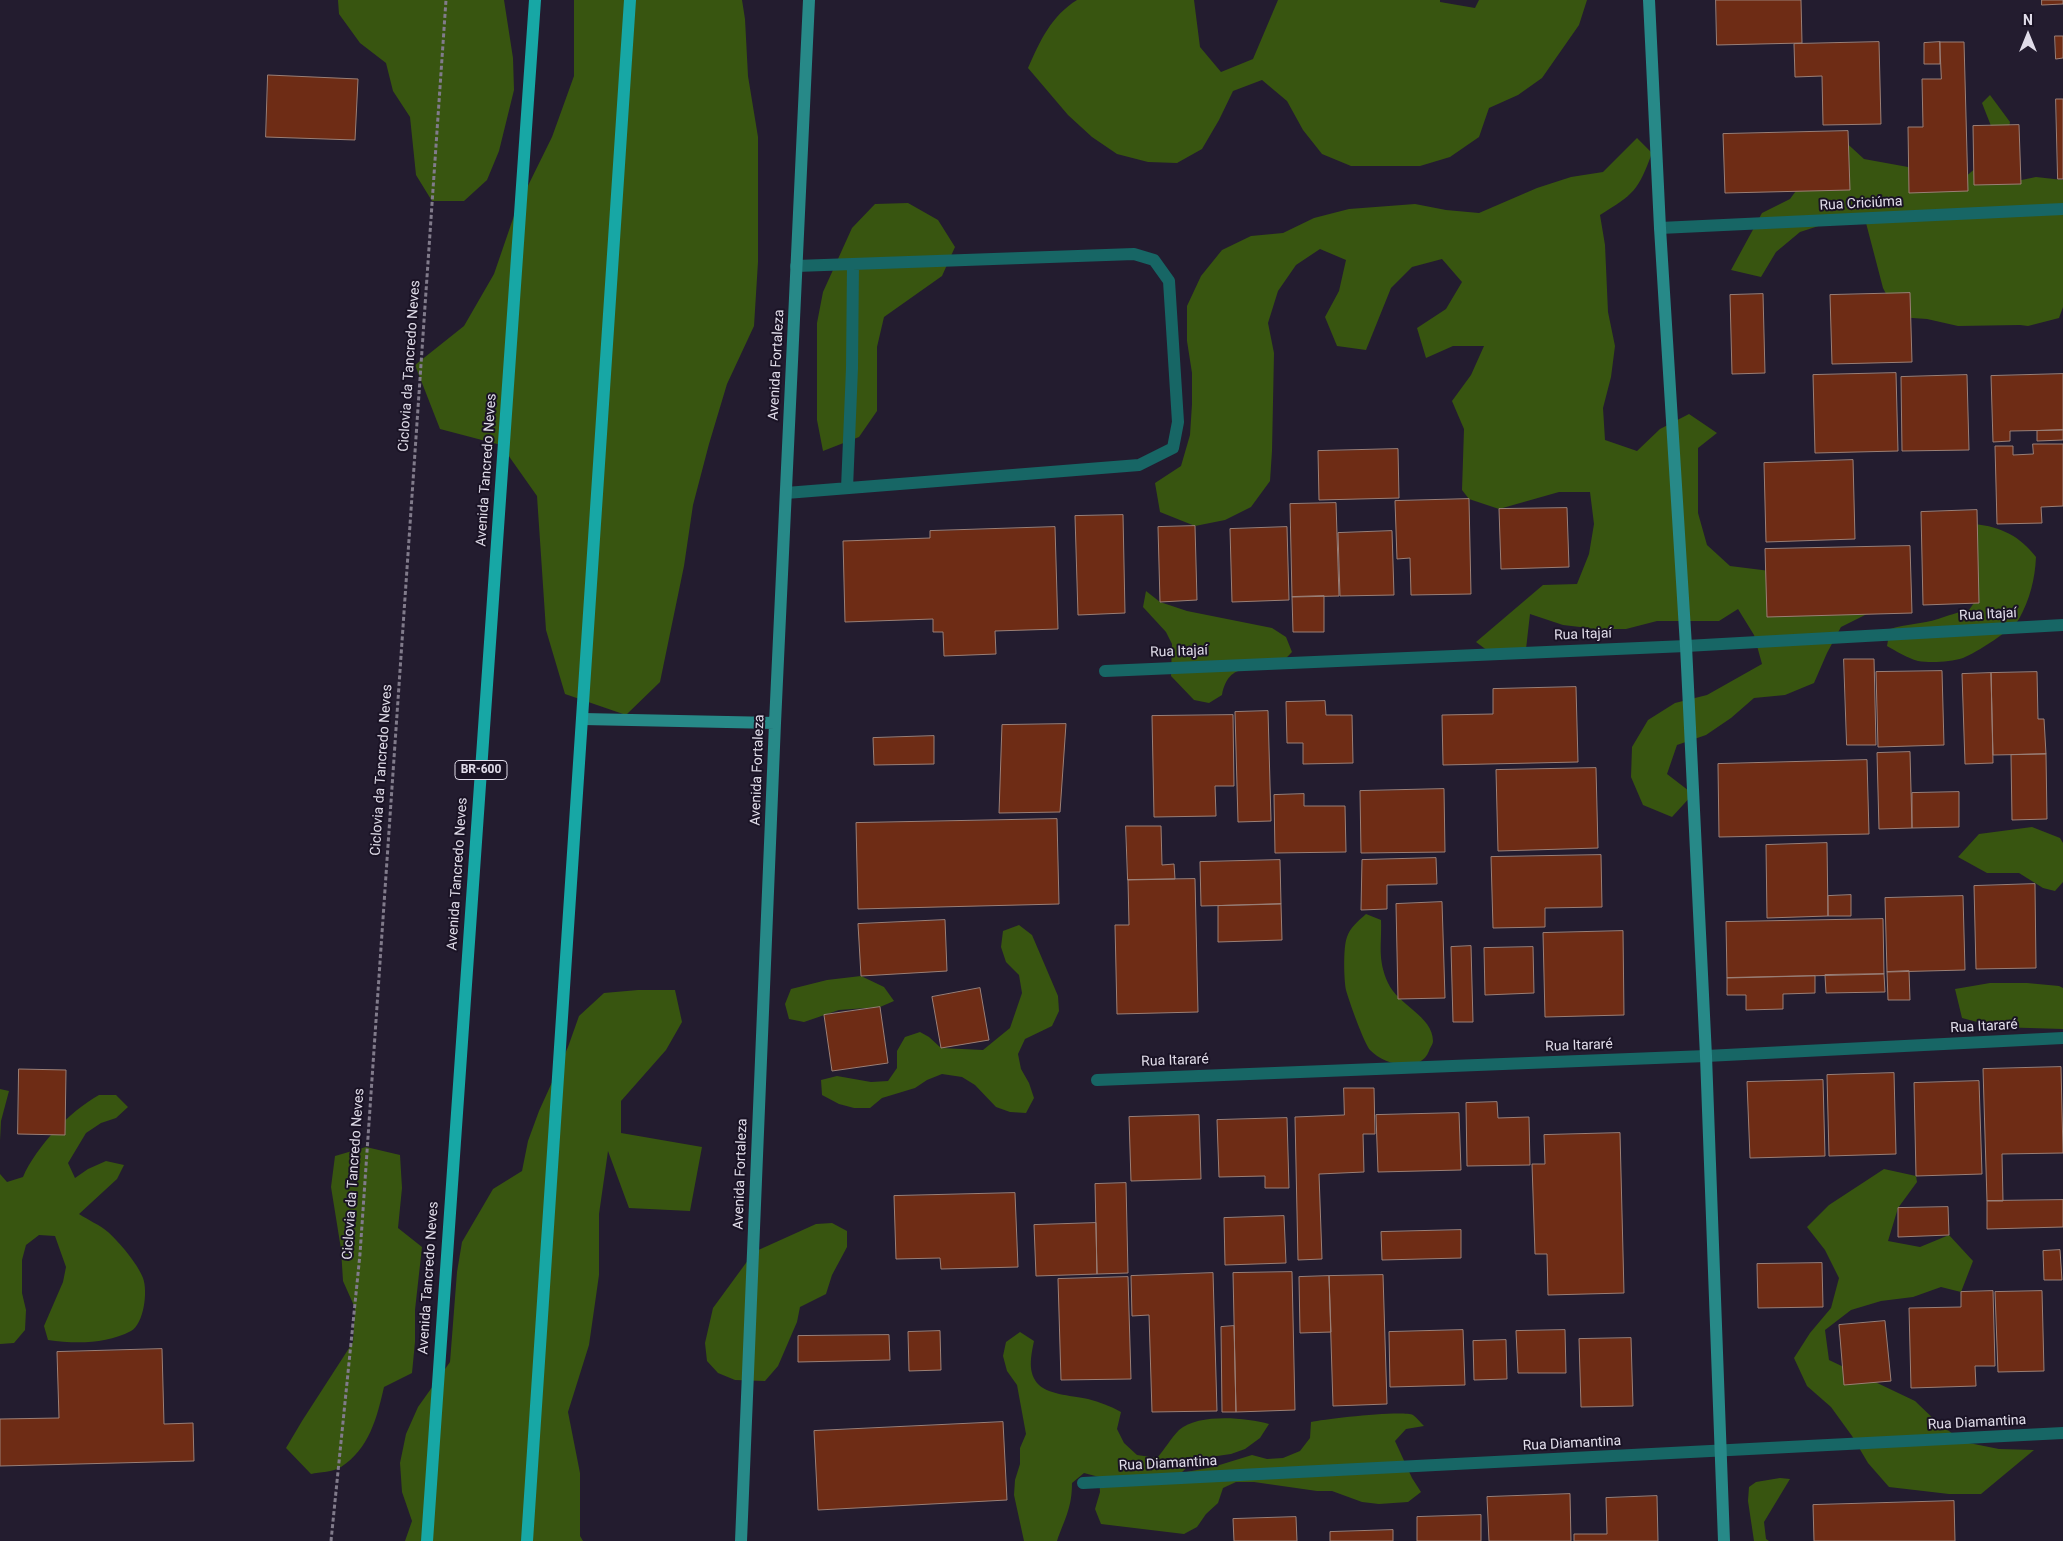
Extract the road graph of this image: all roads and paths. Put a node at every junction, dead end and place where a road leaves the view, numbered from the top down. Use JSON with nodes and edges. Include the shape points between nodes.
{"nodes":[{"id":1,"x":446,"y":0,"type":"edge"},
{"id":2,"x":535,"y":0,"type":"edge"},
{"id":3,"x":630,"y":0,"type":"edge"},
{"id":4,"x":809,"y":0,"type":"edge"},
{"id":5,"x":1649,"y":0,"type":"edge"},
{"id":6,"x":2063,"y":209,"type":"edge"},
{"id":7,"x":1660,"y":228,"type":"junction"},
{"id":8,"x":853,"y":264,"type":"junction"},
{"id":9,"x":796,"y":266,"type":"junction"},
{"id":10,"x":847,"y":488,"type":"junction"},
{"id":11,"x":786,"y":493,"type":"junction"},
{"id":12,"x":2063,"y":626,"type":"edge"},
{"id":13,"x":1686,"y":646,"type":"junction"},
{"id":14,"x":1105,"y":671,"type":"dead end"},
{"id":15,"x":583,"y":719,"type":"junction"},
{"id":16,"x":775,"y":723,"type":"junction"},
{"id":17,"x":2063,"y":1038,"type":"edge"},
{"id":18,"x":1706,"y":1056,"type":"junction"},
{"id":19,"x":1097,"y":1080,"type":"dead end"},
{"id":20,"x":2063,"y":1433,"type":"edge"},
{"id":21,"x":1721,"y":1451,"type":"junction"},
{"id":22,"x":1083,"y":1483,"type":"dead end"},
{"id":23,"x":331,"y":1541,"type":"edge"},
{"id":24,"x":427,"y":1541,"type":"edge"},
{"id":25,"x":527,"y":1541,"type":"edge"},
{"id":26,"x":741,"y":1541,"type":"edge"},
{"id":27,"x":1724,"y":1541,"type":"edge"}],
"edges":[{"from":1,"to":23,"type":"path","name":"Ciclovia da Tancredo Neves","via":[[361,1244]]},
{"from":2,"to":24,"type":"main road","name":"Avenida Tancredo Neves","number":"BR-600"},
{"from":3,"to":15,"type":"main road"},
{"from":4,"to":9,"type":"street","name":"Avenida Fortaleza"},
{"from":5,"to":7,"type":"street"},
{"from":6,"to":7,"type":"street","name":"Rua Criciúma"},
{"from":7,"to":13,"type":"street"},
{"from":8,"to":9,"type":"street"},
{"from":8,"to":10,"type":"street"},
{"from":8,"to":10,"type":"street","via":[[1134,254],[1154,260],[1169,280],[1178,422],[1173,448],[1139,465]]},
{"from":9,"to":11,"type":"street","name":"Avenida Fortaleza"},
{"from":10,"to":11,"type":"street"},
{"from":11,"to":16,"type":"street","name":"Avenida Fortaleza"},
{"from":12,"to":13,"type":"street","name":"Rua Itajaí"},
{"from":13,"to":14,"type":"street","name":"Rua Itajaí"},
{"from":13,"to":18,"type":"street"},
{"from":15,"to":16,"type":"street"},
{"from":15,"to":25,"type":"main road"},
{"from":16,"to":26,"type":"street","name":"Avenida Fortaleza"},
{"from":17,"to":18,"type":"street","name":"Rua Itararé"},
{"from":18,"to":19,"type":"street","name":"Rua Itararé"},
{"from":18,"to":21,"type":"street"},
{"from":20,"to":21,"type":"street","name":"Rua Diamantina"},
{"from":21,"to":22,"type":"street","name":"Rua Diamantina"},
{"from":21,"to":27,"type":"street"}]}
